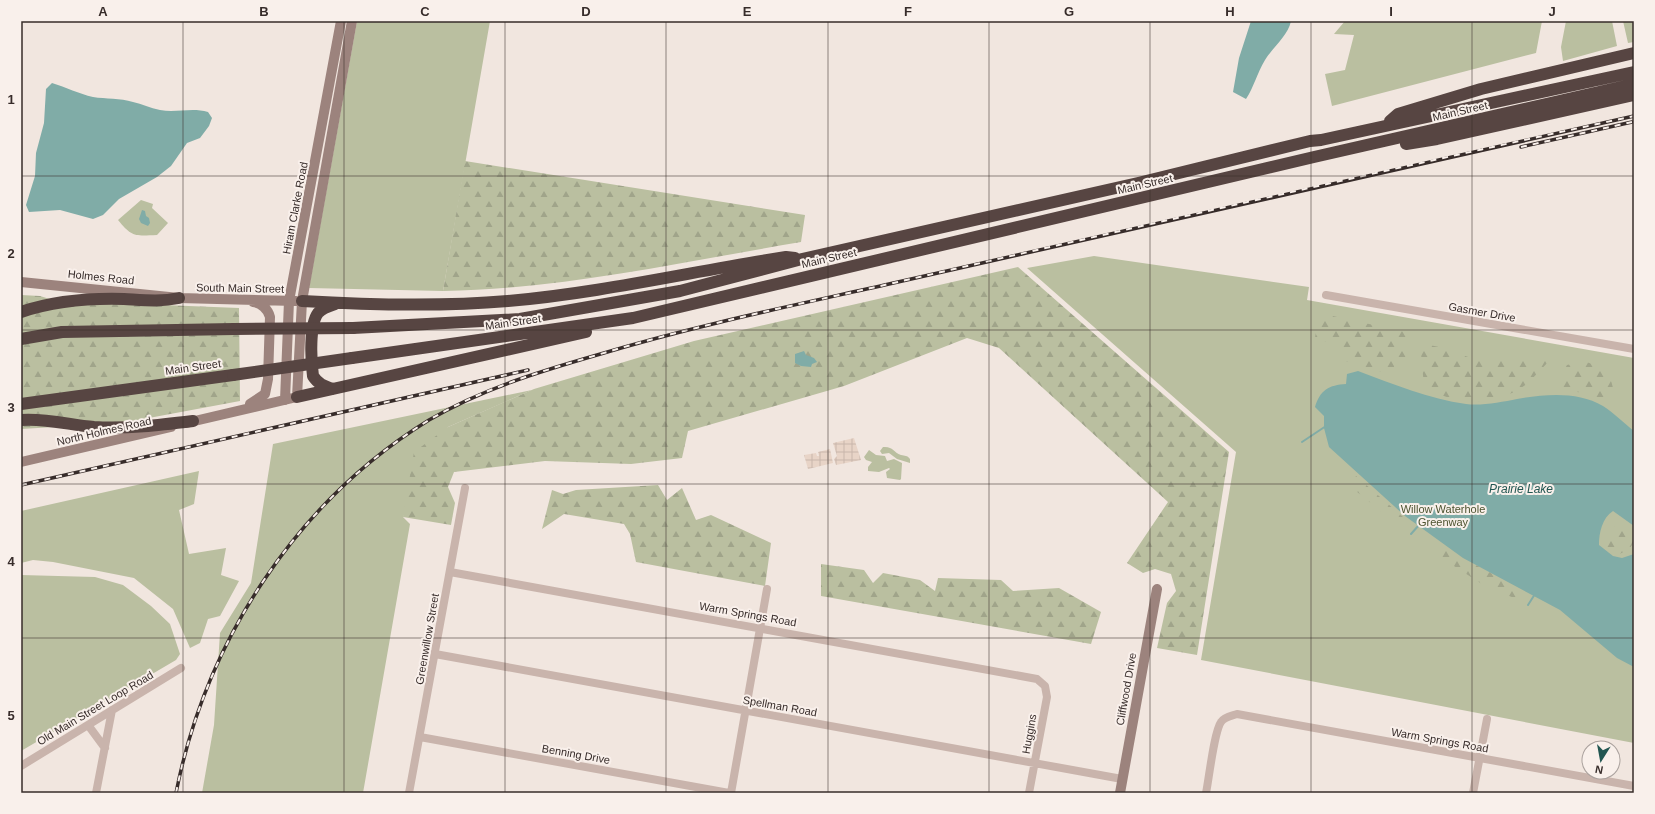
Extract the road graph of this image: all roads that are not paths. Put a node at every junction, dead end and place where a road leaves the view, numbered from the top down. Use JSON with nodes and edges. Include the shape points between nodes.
{"nodes":[{"id":1,"x":341,"y":21,"type":"edge"},
{"id":2,"x":352,"y":21,"type":"edge"},
{"id":3,"x":1634,"y":53,"type":"edge"},
{"id":4,"x":1634,"y":72,"type":"edge"},
{"id":5,"x":1634,"y":84,"type":"edge"},
{"id":6,"x":329,"y":91,"type":"junction"},
{"id":7,"x":339,"y":93,"type":"junction"},
{"id":8,"x":1634,"y":95,"type":"edge"},
{"id":9,"x":1387,"y":124,"type":"junction"},
{"id":10,"x":1314,"y":157,"type":"junction"},
{"id":11,"x":309,"y":193,"type":"junction"},
{"id":12,"x":321,"y":195,"type":"junction"},
{"id":13,"x":802,"y":259,"type":"junction"},
{"id":14,"x":21,"y":282,"type":"edge"},
{"id":15,"x":1326,"y":295,"type":"dead end"},
{"id":16,"x":179,"y":298,"type":"junction"},
{"id":17,"x":242,"y":300,"type":"junction"},
{"id":18,"x":289,"y":301,"type":"junction"},
{"id":19,"x":302,"y":301,"type":"junction"},
{"id":20,"x":338,"y":303,"type":"junction"},
{"id":21,"x":21,"y":312,"type":"edge"},
{"id":22,"x":652,"y":314,"type":"junction"},
{"id":23,"x":21,"y":339,"type":"edge"},
{"id":24,"x":1634,"y":349,"type":"edge"},
{"id":25,"x":333,"y":389,"type":"junction"},
{"id":26,"x":297,"y":397,"type":"junction"},
{"id":27,"x":285,"y":400,"type":"junction"},
{"id":28,"x":21,"y":404,"type":"edge"},
{"id":29,"x":241,"y":410,"type":"junction"},
{"id":30,"x":21,"y":420,"type":"edge"},
{"id":31,"x":193,"y":421,"type":"junction"},
{"id":32,"x":21,"y":462,"type":"edge"},
{"id":33,"x":465,"y":488,"type":"dead end"},
{"id":34,"x":450,"y":572,"type":"junction"},
{"id":35,"x":767,"y":589,"type":"dead end"},
{"id":36,"x":1157,"y":589,"type":"dead end"},
{"id":37,"x":760,"y":628,"type":"junction"},
{"id":38,"x":435,"y":654,"type":"junction"},
{"id":39,"x":181,"y":668,"type":"dead end"},
{"id":40,"x":1041,"y":681,"type":"joint"},
{"id":41,"x":112,"y":710,"type":"junction"},
{"id":42,"x":745,"y":711,"type":"junction"},
{"id":43,"x":1487,"y":718,"type":"dead end"},
{"id":44,"x":88,"y":725,"type":"junction"},
{"id":45,"x":420,"y":737,"type":"junction"},
{"id":46,"x":105,"y":748,"type":"junction"},
{"id":47,"x":1480,"y":759,"type":"junction"},
{"id":48,"x":1035,"y":764,"type":"junction"},
{"id":49,"x":21,"y":766,"type":"edge"},
{"id":50,"x":1122,"y":779,"type":"junction"},
{"id":51,"x":1634,"y":786,"type":"edge"},
{"id":52,"x":96,"y":793,"type":"edge"},
{"id":53,"x":409,"y":793,"type":"edge"},
{"id":54,"x":730,"y":793,"type":"edge"},
{"id":55,"x":1029,"y":793,"type":"edge"},
{"id":56,"x":1120,"y":793,"type":"edge"},
{"id":57,"x":1206,"y":793,"type":"edge"},
{"id":58,"x":1474,"y":793,"type":"edge"}],
"edges":[{"from":1,"to":6,"type":"main road","name":"Hiram Clarke Road"},
{"from":2,"to":7,"type":"main road","name":"Hiram Clarke Road"},
{"from":3,"to":9,"type":"highway","via":[[1481,89],[1398,114]]},
{"from":4,"to":9,"type":"highway","name":"Main Street"},
{"from":5,"to":10,"type":"highway","name":"Main Street"},
{"from":6,"to":7,"type":"main road"},
{"from":6,"to":11,"type":"main road","name":"Hiram Clarke Road"},
{"from":7,"to":12,"type":"main road","name":"Hiram Clarke Road"},
{"from":8,"to":10,"type":"highway","via":[[1437,139]]},
{"from":9,"to":13,"type":"highway","name":"Main Street"},
{"from":10,"to":22,"type":"highway","name":"Main Street"},
{"from":11,"to":12,"type":"main road"},
{"from":11,"to":18,"type":"main road","name":"Hiram Clarke Road"},
{"from":12,"to":19,"type":"main road","name":"Hiram Clarke Road"},
{"from":13,"to":20,"type":"highway","via":[[786,257],[569,294],[509,301],[408,305]]},
{"from":13,"to":23,"type":"highway","name":"Main Street","bridge":true,"via":[[680,291],[520,319],[352,328],[62,332]]},
{"from":14,"to":16,"type":"main road","name":"Holmes Road"},
{"from":15,"to":24,"type":"street","name":"Gasmer Drive"},
{"from":16,"to":17,"type":"main road","name":"South Main Street"},
{"from":16,"to":21,"type":"highway","via":[[158,302],[91,299],[57,303]]},
{"from":17,"to":18,"type":"main road","name":"South Main Street"},
{"from":17,"to":29,"type":"main road","via":[[257,302],[267,310],[270,317],[266,390],[262,398]]},
{"from":18,"to":19,"type":"main road","name":"South Main Street"},
{"from":18,"to":27,"type":"main road","name":"Hiram Clarke Road"},
{"from":19,"to":20,"type":"highway"},
{"from":19,"to":26,"type":"main road","name":"Hiram Clarke Road"},
{"from":20,"to":25,"type":"highway","via":[[319,312],[312,330],[313,376],[322,386]]},
{"from":22,"to":25,"type":"highway","via":[[603,329]]},
{"from":22,"to":28,"type":"highway","name":"Main Street","bridge":true},
{"from":25,"to":26,"type":"highway"},
{"from":26,"to":27,"type":"main road"},
{"from":27,"to":29,"type":"main road"},
{"from":29,"to":31,"type":"main road"},
{"from":30,"to":31,"type":"highway","via":[[122,428]]},
{"from":31,"to":32,"type":"main road","name":"North Holmes Road","via":[[143,435]]},
{"from":33,"to":34,"type":"street","name":"Greenwillow Street"},
{"from":34,"to":37,"type":"street","name":"Warm Springs Road"},
{"from":34,"to":38,"type":"street","name":"Greenwillow Street"},
{"from":35,"to":37,"type":"street"},
{"from":36,"to":50,"type":"main road","name":"Cliffwood Drive"},
{"from":37,"to":40,"type":"street","name":"Warm Springs Road","via":[[1031,677]]},
{"from":37,"to":42,"type":"street"},
{"from":38,"to":42,"type":"street","name":"Spellman Road"},
{"from":38,"to":45,"type":"street","name":"Greenwillow Street"},
{"from":39,"to":41,"type":"street","name":"Old Main Street Loop Road"},
{"from":40,"to":48,"type":"street","name":"Huggins","via":[[1047,697]]},
{"from":41,"to":44,"type":"street","name":"Old Main Street Loop Road"},
{"from":41,"to":46,"type":"street"},
{"from":42,"to":48,"type":"street","name":"Spellman Road"},
{"from":42,"to":54,"type":"street"},
{"from":43,"to":47,"type":"street"},
{"from":44,"to":46,"type":"street"},
{"from":44,"to":49,"type":"street","name":"Old Main Street Loop Road"},
{"from":45,"to":53,"type":"street","name":"Greenwillow Street"},
{"from":45,"to":54,"type":"street","name":"Benning Drive"},
{"from":46,"to":52,"type":"street"},
{"from":47,"to":51,"type":"street","name":"Warm Springs Road"},
{"from":47,"to":57,"type":"street","name":"Warm Springs Road","via":[[1237,714],[1221,722]]},
{"from":47,"to":58,"type":"street"},
{"from":48,"to":50,"type":"street","name":"Spellman Road"},
{"from":48,"to":55,"type":"street","name":"Huggins"},
{"from":50,"to":56,"type":"main road","name":"Cliffwood Drive"}]}
